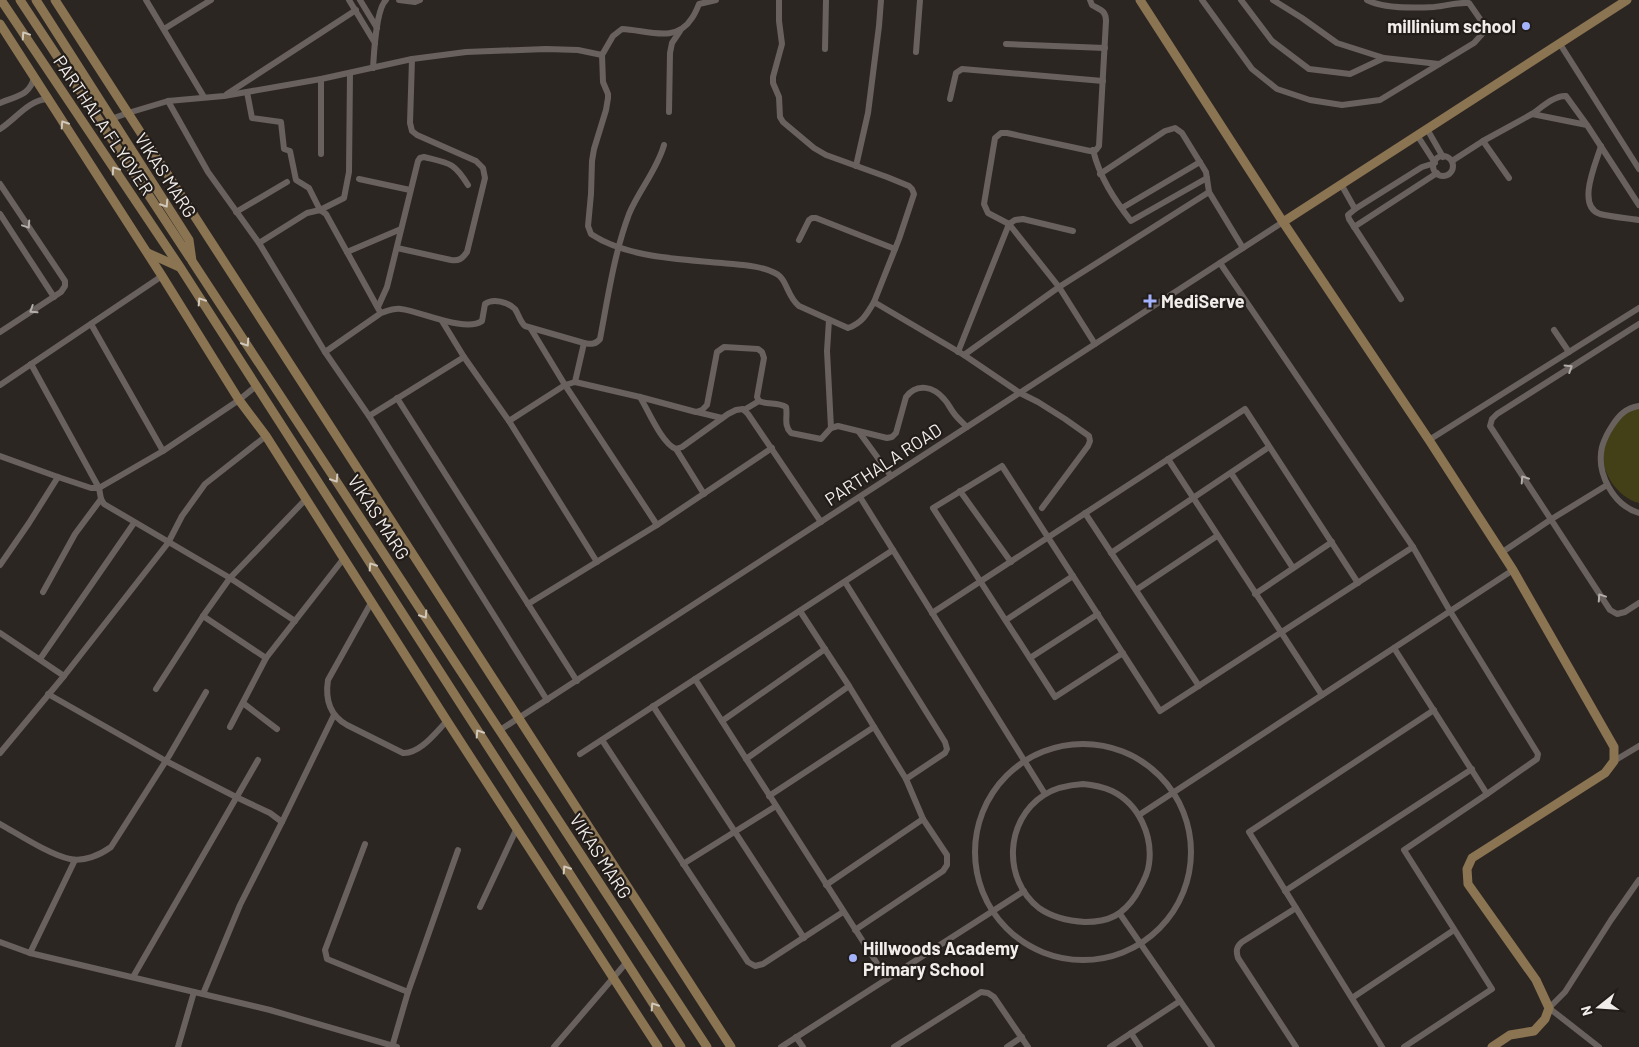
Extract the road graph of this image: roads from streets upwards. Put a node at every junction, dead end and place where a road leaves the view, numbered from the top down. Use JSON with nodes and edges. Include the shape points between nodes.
{"nodes":[{"id":1,"x":2,"y":0,"type":"edge"},
{"id":2,"x":20,"y":0,"type":"edge"},
{"id":3,"x":36,"y":0,"type":"edge"},
{"id":4,"x":55,"y":0,"type":"edge"},
{"id":5,"x":146,"y":0,"type":"edge"},
{"id":6,"x":212,"y":0,"type":"edge"},
{"id":7,"x":349,"y":0,"type":"edge"},
{"id":8,"x":360,"y":0,"type":"edge"},
{"id":9,"x":386,"y":0,"type":"edge"},
{"id":10,"x":400,"y":0,"type":"edge"},
{"id":11,"x":420,"y":0,"type":"edge"},
{"id":12,"x":716,"y":0,"type":"edge"},
{"id":13,"x":779,"y":0,"type":"edge"},
{"id":14,"x":826,"y":0,"type":"edge"},
{"id":15,"x":881,"y":0,"type":"edge"},
{"id":16,"x":920,"y":0,"type":"edge"},
{"id":17,"x":1090,"y":0,"type":"edge"},
{"id":18,"x":1140,"y":0,"type":"edge"},
{"id":19,"x":1202,"y":0,"type":"edge"},
{"id":20,"x":1241,"y":0,"type":"edge"},
{"id":21,"x":1273,"y":0,"type":"edge"},
{"id":22,"x":1367,"y":0,"type":"edge"},
{"id":23,"x":1430,"y":0,"type":"edge"},
{"id":24,"x":1624,"y":1,"type":"edge"},
{"id":25,"x":699,"y":2,"type":"edge"},
{"id":26,"x":1448,"y":2,"type":"edge"},
{"id":27,"x":1435,"y":7,"type":"junction"},
{"id":28,"x":356,"y":10,"type":"junction"},
{"id":29,"x":0,"y":24,"type":"edge"},
{"id":30,"x":377,"y":28,"type":"junction"},
{"id":31,"x":164,"y":29,"type":"junction"},
{"id":32,"x":681,"y":30,"type":"junction"},
{"id":33,"x":375,"y":44,"type":"junction"},
{"id":34,"x":1006,"y":44,"type":"dead end"},
{"id":35,"x":1560,"y":44,"type":"junction"},
{"id":36,"x":1105,"y":48,"type":"junction"},
{"id":37,"x":825,"y":49,"type":"dead end"},
{"id":38,"x":916,"y":52,"type":"dead end"},
{"id":39,"x":602,"y":55,"type":"junction"},
{"id":40,"x":1384,"y":58,"type":"junction"},
{"id":41,"x":412,"y":59,"type":"junction"},
{"id":42,"x":1439,"y":64,"type":"junction"},
{"id":43,"x":373,"y":68,"type":"junction"},
{"id":44,"x":350,"y":73,"type":"junction"},
{"id":45,"x":34,"y":77,"type":"junction"},
{"id":46,"x":321,"y":79,"type":"junction"},
{"id":47,"x":1103,"y":81,"type":"junction"},
{"id":48,"x":29,"y":89,"type":"junction"},
{"id":49,"x":247,"y":92,"type":"junction"},
{"id":50,"x":204,"y":96,"type":"junction"},
{"id":51,"x":224,"y":96,"type":"junction"},
{"id":52,"x":950,"y":99,"type":"dead end"},
{"id":53,"x":41,"y":100,"type":"junction"},
{"id":54,"x":168,"y":101,"type":"junction"},
{"id":55,"x":0,"y":103,"type":"edge"},
{"id":56,"x":669,"y":112,"type":"dead end"},
{"id":57,"x":128,"y":113,"type":"junction"},
{"id":58,"x":1532,"y":114,"type":"junction"},
{"id":59,"x":111,"y":119,"type":"junction"},
{"id":60,"x":1587,"y":125,"type":"junction"},
{"id":61,"x":0,"y":129,"type":"edge"},
{"id":62,"x":1427,"y":129,"type":"junction"},
{"id":63,"x":1417,"y":135,"type":"junction"},
{"id":64,"x":1483,"y":141,"type":"junction"},
{"id":65,"x":664,"y":145,"type":"dead end"},
{"id":66,"x":1601,"y":146,"type":"junction"},
{"id":67,"x":1093,"y":150,"type":"junction"},
{"id":68,"x":321,"y":154,"type":"dead end"},
{"id":69,"x":1443,"y":157,"type":"junction"},
{"id":70,"x":1452,"y":161,"type":"junction"},
{"id":71,"x":1200,"y":162,"type":"junction"},
{"id":72,"x":1434,"y":163,"type":"junction"},
{"id":73,"x":856,"y":166,"type":"junction"},
{"id":74,"x":1639,"y":168,"type":"edge"},
{"id":75,"x":1437,"y":173,"type":"junction"},
{"id":76,"x":1100,"y":174,"type":"junction"},
{"id":77,"x":1207,"y":178,"type":"junction"},
{"id":78,"x":1509,"y":178,"type":"dead end"},
{"id":79,"x":359,"y":179,"type":"dead end"},
{"id":80,"x":287,"y":182,"type":"dead end"},
{"id":81,"x":1341,"y":184,"type":"junction"},
{"id":82,"x":0,"y":185,"type":"edge"},
{"id":83,"x":468,"y":185,"type":"dead end"},
{"id":84,"x":410,"y":190,"type":"junction"},
{"id":85,"x":1209,"y":192,"type":"junction"},
{"id":86,"x":1639,"y":205,"type":"edge"},
{"id":87,"x":1122,"y":208,"type":"junction"},
{"id":88,"x":1356,"y":208,"type":"junction"},
{"id":89,"x":320,"y":210,"type":"junction"},
{"id":90,"x":236,"y":212,"type":"junction"},
{"id":91,"x":0,"y":214,"type":"edge"},
{"id":92,"x":1639,"y":220,"type":"edge"},
{"id":93,"x":1283,"y":222,"type":"junction"},
{"id":94,"x":1009,"y":224,"type":"junction"},
{"id":95,"x":1354,"y":227,"type":"junction"},
{"id":96,"x":401,"y":229,"type":"junction"},
{"id":97,"x":1073,"y":231,"type":"dead end"},
{"id":98,"x":799,"y":240,"type":"dead end"},
{"id":99,"x":259,"y":243,"type":"junction"},
{"id":100,"x":618,"y":247,"type":"junction"},
{"id":101,"x":397,"y":248,"type":"junction"},
{"id":102,"x":1242,"y":248,"type":"junction"},
{"id":103,"x":895,"y":249,"type":"junction"},
{"id":104,"x":347,"y":252,"type":"junction"},
{"id":105,"x":148,"y":253,"type":"junction"},
{"id":106,"x":192,"y":261,"type":"junction"},
{"id":107,"x":1220,"y":263,"type":"junction"},
{"id":108,"x":180,"y":267,"type":"junction"},
{"id":109,"x":162,"y":276,"type":"junction"},
{"id":110,"x":1059,"y":287,"type":"junction"},
{"id":111,"x":54,"y":297,"type":"junction"},
{"id":112,"x":1401,"y":298,"type":"dead end"},
{"id":113,"x":874,"y":302,"type":"junction"},
{"id":114,"x":1639,"y":308,"type":"edge"},
{"id":115,"x":380,"y":310,"type":"junction"},
{"id":116,"x":829,"y":320,"type":"junction"},
{"id":117,"x":442,"y":321,"type":"junction"},
{"id":118,"x":91,"y":324,"type":"junction"},
{"id":119,"x":1639,"y":324,"type":"edge"},
{"id":120,"x":532,"y":329,"type":"junction"},
{"id":121,"x":1554,"y":330,"type":"dead end"},
{"id":122,"x":0,"y":332,"type":"edge"},
{"id":123,"x":584,"y":343,"type":"junction"},
{"id":124,"x":1095,"y":344,"type":"junction"},
{"id":125,"x":325,"y":352,"type":"junction"},
{"id":126,"x":1569,"y":352,"type":"junction"},
{"id":127,"x":961,"y":353,"type":"junction"},
{"id":128,"x":464,"y":357,"type":"junction"},
{"id":129,"x":32,"y":364,"type":"junction"},
{"id":130,"x":574,"y":382,"type":"junction"},
{"id":131,"x":0,"y":385,"type":"edge"},
{"id":132,"x":565,"y":385,"type":"junction"},
{"id":133,"x":256,"y":386,"type":"junction"},
{"id":134,"x":1020,"y":393,"type":"junction"},
{"id":135,"x":640,"y":397,"type":"junction"},
{"id":136,"x":397,"y":398,"type":"junction"},
{"id":137,"x":239,"y":400,"type":"junction"},
{"id":138,"x":758,"y":401,"type":"junction"},
{"id":139,"x":1639,"y":406,"type":"edge"},
{"id":140,"x":744,"y":410,"type":"junction"},
{"id":141,"x":696,"y":412,"type":"junction"},
{"id":142,"x":370,"y":416,"type":"junction"},
{"id":143,"x":722,"y":418,"type":"junction"},
{"id":144,"x":509,"y":421,"type":"junction"},
{"id":145,"x":967,"y":427,"type":"junction"},
{"id":146,"x":831,"y":428,"type":"junction"},
{"id":147,"x":859,"y":432,"type":"junction"},
{"id":148,"x":266,"y":436,"type":"junction"},
{"id":149,"x":1429,"y":440,"type":"junction"},
{"id":150,"x":1269,"y":447,"type":"junction"},
{"id":151,"x":772,"y":448,"type":"junction"},
{"id":152,"x":676,"y":449,"type":"junction"},
{"id":153,"x":164,"y":451,"type":"junction"},
{"id":154,"x":0,"y":456,"type":"edge"},
{"id":155,"x":1168,"y":460,"type":"junction"},
{"id":156,"x":1231,"y":473,"type":"junction"},
{"id":157,"x":891,"y":476,"type":"junction"},
{"id":158,"x":58,"y":477,"type":"junction"},
{"id":159,"x":1607,"y":485,"type":"junction"},
{"id":160,"x":99,"y":488,"type":"junction"},
{"id":161,"x":960,"y":491,"type":"junction"},
{"id":162,"x":704,"y":494,"type":"junction"},
{"id":163,"x":860,"y":497,"type":"junction"},
{"id":164,"x":1193,"y":498,"type":"junction"},
{"id":165,"x":101,"y":499,"type":"junction"},
{"id":166,"x":306,"y":499,"type":"junction"},
{"id":167,"x":1042,"y":508,"type":"dead end"},
{"id":168,"x":1085,"y":513,"type":"junction"},
{"id":169,"x":1639,"y":513,"type":"edge"},
{"id":170,"x":1550,"y":520,"type":"junction"},
{"id":171,"x":821,"y":522,"type":"junction"},
{"id":172,"x":134,"y":523,"type":"junction"},
{"id":173,"x":657,"y":525,"type":"junction"},
{"id":174,"x":1217,"y":536,"type":"junction"},
{"id":175,"x":1048,"y":537,"type":"junction"},
{"id":176,"x":1332,"y":542,"type":"junction"},
{"id":177,"x":168,"y":543,"type":"junction"},
{"id":178,"x":1414,"y":547,"type":"junction"},
{"id":179,"x":893,"y":550,"type":"junction"},
{"id":180,"x":1111,"y":553,"type":"junction"},
{"id":181,"x":1501,"y":553,"type":"junction"},
{"id":182,"x":344,"y":558,"type":"junction"},
{"id":183,"x":597,"y":562,"type":"junction"},
{"id":184,"x":1011,"y":562,"type":"junction"},
{"id":185,"x":0,"y":565,"type":"edge"},
{"id":186,"x":1293,"y":568,"type":"junction"},
{"id":187,"x":1513,"y":570,"type":"junction"},
{"id":188,"x":1073,"y":576,"type":"junction"},
{"id":189,"x":230,"y":578,"type":"junction"},
{"id":190,"x":980,"y":581,"type":"junction"},
{"id":191,"x":845,"y":582,"type":"junction"},
{"id":192,"x":1358,"y":583,"type":"junction"},
{"id":193,"x":1136,"y":590,"type":"junction"},
{"id":194,"x":44,"y":592,"type":"dead end"},
{"id":195,"x":1256,"y":594,"type":"junction"},
{"id":196,"x":371,"y":603,"type":"junction"},
{"id":197,"x":1639,"y":603,"type":"edge"},
{"id":198,"x":528,"y":604,"type":"junction"},
{"id":199,"x":1450,"y":610,"type":"junction"},
{"id":200,"x":800,"y":611,"type":"junction"},
{"id":201,"x":932,"y":613,"type":"junction"},
{"id":202,"x":1098,"y":614,"type":"junction"},
{"id":203,"x":203,"y":616,"type":"junction"},
{"id":204,"x":1006,"y":620,"type":"junction"},
{"id":205,"x":295,"y":621,"type":"junction"},
{"id":206,"x":0,"y":633,"type":"edge"},
{"id":207,"x":1281,"y":633,"type":"junction"},
{"id":208,"x":1394,"y":648,"type":"junction"},
{"id":209,"x":824,"y":649,"type":"junction"},
{"id":210,"x":1123,"y":653,"type":"junction"},
{"id":211,"x":266,"y":658,"type":"junction"},
{"id":212,"x":1030,"y":658,"type":"junction"},
{"id":213,"x":40,"y":659,"type":"junction"},
{"id":214,"x":64,"y":676,"type":"junction"},
{"id":215,"x":695,"y":679,"type":"junction"},
{"id":216,"x":577,"y":680,"type":"junction"},
{"id":217,"x":849,"y":686,"type":"junction"},
{"id":218,"x":1199,"y":686,"type":"junction"},
{"id":219,"x":156,"y":689,"type":"dead end"},
{"id":220,"x":206,"y":692,"type":"dead end"},
{"id":221,"x":48,"y":694,"type":"junction"},
{"id":222,"x":1322,"y":695,"type":"junction"},
{"id":223,"x":547,"y":700,"type":"junction"},
{"id":224,"x":243,"y":703,"type":"junction"},
{"id":225,"x":653,"y":706,"type":"junction"},
{"id":226,"x":1434,"y":710,"type":"junction"},
{"id":227,"x":334,"y":715,"type":"junction"},
{"id":228,"x":519,"y":718,"type":"junction"},
{"id":229,"x":447,"y":721,"type":"junction"},
{"id":230,"x":722,"y":721,"type":"junction"},
{"id":231,"x":230,"y":727,"type":"dead end"},
{"id":232,"x":874,"y":727,"type":"junction"},
{"id":233,"x":278,"y":729,"type":"dead end"},
{"id":234,"x":500,"y":730,"type":"junction"},
{"id":235,"x":602,"y":740,"type":"junction"},
{"id":236,"x":1639,"y":746,"type":"edge"},
{"id":237,"x":0,"y":753,"type":"edge"},
{"id":238,"x":580,"y":754,"type":"dead end"},
{"id":239,"x":746,"y":759,"type":"junction"},
{"id":240,"x":258,"y":760,"type":"dead end"},
{"id":241,"x":1024,"y":760,"type":"junction"},
{"id":242,"x":166,"y":761,"type":"junction"},
{"id":243,"x":1614,"y":761,"type":"junction"},
{"id":244,"x":1472,"y":769,"type":"junction"},
{"id":245,"x":906,"y":779,"type":"junction"},
{"id":246,"x":1173,"y":793,"type":"junction"},
{"id":247,"x":1045,"y":794,"type":"junction"},
{"id":248,"x":1488,"y":794,"type":"junction"},
{"id":249,"x":769,"y":796,"type":"junction"},
{"id":250,"x":236,"y":797,"type":"junction"},
{"id":251,"x":776,"y":806,"type":"junction"},
{"id":252,"x":1139,"y":815,"type":"junction"},
{"id":253,"x":923,"y":819,"type":"junction"},
{"id":254,"x":282,"y":822,"type":"junction"},
{"id":255,"x":0,"y":824,"type":"edge"},
{"id":256,"x":516,"y":830,"type":"junction"},
{"id":257,"x":735,"y":831,"type":"junction"},
{"id":258,"x":365,"y":844,"type":"dead end"},
{"id":259,"x":458,"y":850,"type":"dead end"},
{"id":260,"x":75,"y":860,"type":"junction"},
{"id":261,"x":683,"y":864,"type":"junction"},
{"id":262,"x":1639,"y":880,"type":"edge"},
{"id":263,"x":826,"y":884,"type":"junction"},
{"id":264,"x":1024,"y":891,"type":"junction"},
{"id":265,"x":1285,"y":891,"type":"junction"},
{"id":266,"x":480,"y":907,"type":"dead end"},
{"id":267,"x":1296,"y":908,"type":"junction"},
{"id":268,"x":992,"y":911,"type":"junction"},
{"id":269,"x":843,"y":912,"type":"junction"},
{"id":270,"x":1120,"y":914,"type":"junction"},
{"id":271,"x":855,"y":930,"type":"junction"},
{"id":272,"x":1454,"y":930,"type":"junction"},
{"id":273,"x":804,"y":938,"type":"junction"},
{"id":274,"x":0,"y":942,"type":"edge"},
{"id":275,"x":1141,"y":945,"type":"junction"},
{"id":276,"x":30,"y":953,"type":"junction"},
{"id":277,"x":626,"y":963,"type":"junction"},
{"id":278,"x":133,"y":977,"type":"junction"},
{"id":279,"x":613,"y":978,"type":"junction"},
{"id":280,"x":887,"y":979,"type":"junction"},
{"id":281,"x":194,"y":992,"type":"junction"},
{"id":282,"x":408,"y":992,"type":"junction"},
{"id":283,"x":203,"y":994,"type":"junction"},
{"id":284,"x":1352,"y":998,"type":"junction"},
{"id":285,"x":1180,"y":1001,"type":"junction"},
{"id":286,"x":1549,"y":1008,"type":"junction"},
{"id":287,"x":1131,"y":1033,"type":"junction"},
{"id":288,"x":796,"y":1037,"type":"junction"},
{"id":289,"x":1022,"y":1037,"type":"junction"},
{"id":290,"x":394,"y":1046,"type":"edge"},
{"id":291,"x":178,"y":1047,"type":"edge"},
{"id":292,"x":554,"y":1047,"type":"edge"},
{"id":293,"x":658,"y":1047,"type":"edge"},
{"id":294,"x":681,"y":1047,"type":"edge"},
{"id":295,"x":708,"y":1047,"type":"edge"},
{"id":296,"x":731,"y":1047,"type":"edge"},
{"id":297,"x":781,"y":1047,"type":"edge"},
{"id":298,"x":802,"y":1047,"type":"edge"},
{"id":299,"x":894,"y":1047,"type":"edge"},
{"id":300,"x":1007,"y":1047,"type":"edge"},
{"id":301,"x":1028,"y":1047,"type":"edge"},
{"id":302,"x":1110,"y":1047,"type":"edge"},
{"id":303,"x":1140,"y":1047,"type":"edge"},
{"id":304,"x":1212,"y":1047,"type":"edge"},
{"id":305,"x":1296,"y":1047,"type":"edge"},
{"id":306,"x":1382,"y":1047,"type":"edge"},
{"id":307,"x":1404,"y":1047,"type":"edge"},
{"id":308,"x":1492,"y":1047,"type":"edge"},
{"id":309,"x":1599,"y":1047,"type":"edge"}],
"edges":[{"from":108,"to":1,"type":"street","name":"PARTHALA FLYOVER","one_way":true},
{"from":2,"to":106,"type":"street","name":"PARTHALA FLYOVER"},
{"from":3,"to":59,"type":"street","name":"VIKAS MARG"},
{"from":4,"to":57,"type":"street"},
{"from":5,"to":31,"type":"street"},
{"from":6,"to":31,"type":"street"},
{"from":7,"to":28,"type":"street"},
{"from":8,"to":30,"type":"street"},
{"from":9,"to":30,"type":"street","via":[[382,4]]},
{"from":10,"to":11,"type":"street"},
{"from":12,"to":25,"type":"street"},
{"from":13,"to":73,"type":"street","via":[[782,44],[773,83],[779,97],[780,117],[814,148]]},
{"from":14,"to":37,"type":"street"},
{"from":15,"to":73,"type":"street","via":[[868,113]]},
{"from":16,"to":38,"type":"street"},
{"from":17,"to":36,"type":"street","via":[[1106,15]]},
{"from":18,"to":93,"type":"street"},
{"from":19,"to":42,"type":"street","via":[[1252,69],[1277,89],[1310,100],[1342,105],[1380,100]]},
{"from":20,"to":40,"type":"street","via":[[1272,41],[1309,69],[1350,74]]},
{"from":21,"to":40,"type":"street","via":[[1337,43]]},
{"from":22,"to":27,"type":"street","via":[[1403,8]]},
{"from":23,"to":27,"type":"street"},
{"from":24,"to":35,"type":"street"},
{"from":25,"to":32,"type":"street","via":[[692,19]]},
{"from":26,"to":27,"type":"street"},
{"from":26,"to":42,"type":"street","via":[[1469,4],[1480,19],[1483,33],[1474,43]]},
{"from":28,"to":33,"type":"street"},
{"from":28,"to":51,"type":"street"},
{"from":29,"to":45,"type":"street"},
{"from":30,"to":33,"type":"street"},
{"from":31,"to":50,"type":"street"},
{"from":32,"to":39,"type":"street","via":[[670,34],[622,29],[613,36]]},
{"from":32,"to":56,"type":"street","via":[[672,43],[670,53]]},
{"from":33,"to":43,"type":"street"},
{"from":34,"to":36,"type":"street"},
{"from":35,"to":62,"type":"street"},
{"from":35,"to":74,"type":"street"},
{"from":36,"to":47,"type":"street"},
{"from":39,"to":41,"type":"street","via":[[546,49],[466,52]]},
{"from":39,"to":100,"type":"street","via":[[603,82],[608,98],[594,149],[588,226],[598,239]]},
{"from":40,"to":42,"type":"street"},
{"from":41,"to":43,"type":"street"},
{"from":41,"to":101,"type":"street","via":[[412,130],[476,161],[483,168],[485,178],[463,258],[450,260]]},
{"from":43,"to":44,"type":"street"},
{"from":44,"to":46,"type":"street"},
{"from":44,"to":89,"type":"street","via":[[349,172],[344,198]]},
{"from":45,"to":48,"type":"street"},
{"from":45,"to":53,"type":"street"},
{"from":46,"to":49,"type":"street"},
{"from":46,"to":68,"type":"street"},
{"from":47,"to":52,"type":"street","via":[[962,69],[956,73]]},
{"from":47,"to":67,"type":"street","via":[[1099,146]]},
{"from":48,"to":53,"type":"street","via":[[38,90]]},
{"from":48,"to":53,"type":"street","via":[[26,96],[30,102]]},
{"from":48,"to":55,"type":"street"},
{"from":49,"to":51,"type":"street"},
{"from":49,"to":89,"type":"street","via":[[252,118],[280,122],[284,149],[290,151],[296,180],[309,188]]},
{"from":50,"to":51,"type":"street"},
{"from":50,"to":54,"type":"street"},
{"from":53,"to":61,"type":"street","via":[[31,104]]},
{"from":105,"to":53,"type":"street","one_way":true},
{"from":54,"to":57,"type":"street"},
{"from":54,"to":90,"type":"street","via":[[208,172]]},
{"from":57,"to":59,"type":"street"},
{"from":57,"to":228,"type":"street"},
{"from":58,"to":60,"type":"street"},
{"from":58,"to":60,"type":"street","via":[[1563,95]]},
{"from":58,"to":64,"type":"street"},
{"from":59,"to":106,"type":"street","name":"VIKAS MARG","one_way":true,"via":[[189,240]]},
{"from":60,"to":66,"type":"street"},
{"from":62,"to":63,"type":"street"},
{"from":62,"to":69,"type":"street"},
{"from":63,"to":72,"type":"street"},
{"from":63,"to":81,"type":"street"},
{"from":64,"to":70,"type":"street"},
{"from":64,"to":78,"type":"street"},
{"from":65,"to":100,"type":"street","via":[[632,208]]},
{"from":66,"to":86,"type":"street"},
{"from":66,"to":92,"type":"street","via":[[1587,192],[1590,205],[1598,213]]},
{"from":67,"to":76,"type":"street"},
{"from":67,"to":94,"type":"street","via":[[1007,133],[998,135],[984,204],[988,213]]},
{"from":69,"to":70,"type":"street"},
{"from":69,"to":72,"type":"street"},
{"from":70,"to":75,"type":"street","via":[[1451,173],[1446,176]]},
{"from":71,"to":76,"type":"street","via":[[1182,133],[1171,128]]},
{"from":71,"to":77,"type":"street"},
{"from":71,"to":87,"type":"street"},
{"from":72,"to":75,"type":"street"},
{"from":72,"to":88,"type":"street","via":[[1422,167]]},
{"from":73,"to":103,"type":"street","via":[[912,189],[914,194]]},
{"from":75,"to":95,"type":"street"},
{"from":76,"to":87,"type":"street"},
{"from":77,"to":85,"type":"street"},
{"from":77,"to":87,"type":"street","via":[[1134,221]]},
{"from":79,"to":84,"type":"street"},
{"from":80,"to":90,"type":"street"},
{"from":81,"to":88,"type":"street"},
{"from":81,"to":93,"type":"street"},
{"from":82,"to":111,"type":"street","one_way":true,"via":[[64,281],[65,286]]},
{"from":83,"to":84,"type":"street","via":[[450,164],[424,157],[418,161]]},
{"from":84,"to":96,"type":"street"},
{"from":85,"to":102,"type":"street"},
{"from":85,"to":110,"type":"street"},
{"from":88,"to":95,"type":"street","via":[[1348,215]]},
{"from":89,"to":99,"type":"street","via":[[307,213]]},
{"from":89,"to":104,"type":"street","via":[[326,214]]},
{"from":90,"to":99,"type":"street"},
{"from":91,"to":111,"type":"street"},
{"from":93,"to":102,"type":"street","name":"PARTHALA ROAD"},
{"from":93,"to":149,"type":"street"},
{"from":94,"to":97,"type":"street","via":[[1022,220]]},
{"from":94,"to":110,"type":"street"},
{"from":94,"to":127,"type":"street"},
{"from":95,"to":112,"type":"street"},
{"from":96,"to":101,"type":"street"},
{"from":96,"to":104,"type":"street"},
{"from":98,"to":103,"type":"street","via":[[809,220],[816,218]]},
{"from":99,"to":125,"type":"street"},
{"from":100,"to":116,"type":"street","via":[[675,260],[751,266],[774,272],[780,275],[793,301]]},
{"from":100,"to":123,"type":"street","via":[[600,339],[592,344]]},
{"from":101,"to":115,"type":"street"},
{"from":102,"to":107,"type":"street","name":"PARTHALA ROAD"},
{"from":103,"to":113,"type":"street"},
{"from":104,"to":115,"type":"street"},
{"from":105,"to":108,"type":"street"},
{"from":105,"to":109,"type":"street"},
{"from":106,"to":234,"type":"street","name":"VIKAS MARG","one_way":true},
{"from":107,"to":124,"type":"street","name":"PARTHALA ROAD"},
{"from":107,"to":178,"type":"street"},
{"from":133,"to":108,"type":"street","name":"VIKAS MARG","one_way":true},
{"from":109,"to":118,"type":"street"},
{"from":109,"to":137,"type":"street"},
{"from":110,"to":124,"type":"street"},
{"from":110,"to":127,"type":"street"},
{"from":111,"to":122,"type":"street","one_way":true},
{"from":113,"to":116,"type":"street","via":[[857,325],[848,328]]},
{"from":113,"to":127,"type":"street"},
{"from":114,"to":126,"type":"street"},
{"from":115,"to":117,"type":"street","via":[[400,309]]},
{"from":115,"to":125,"type":"street"},
{"from":116,"to":146,"type":"street","via":[[827,351]]},
{"from":117,"to":120,"type":"street","via":[[477,324],[484,317],[485,304],[494,300],[514,308],[522,323]]},
{"from":117,"to":128,"type":"street"},
{"from":118,"to":129,"type":"street"},
{"from":118,"to":153,"type":"street"},
{"from":170,"to":119,"type":"street","one_way":true,"via":[[1490,426],[1492,419]]},
{"from":120,"to":123,"type":"street"},
{"from":120,"to":132,"type":"street"},
{"from":121,"to":126,"type":"street"},
{"from":123,"to":130,"type":"street"},
{"from":124,"to":134,"type":"street","name":"PARTHALA ROAD"},
{"from":125,"to":142,"type":"street"},
{"from":126,"to":149,"type":"street"},
{"from":127,"to":134,"type":"street"},
{"from":128,"to":136,"type":"street"},
{"from":128,"to":144,"type":"street"},
{"from":129,"to":131,"type":"street"},
{"from":129,"to":160,"type":"street"},
{"from":130,"to":132,"type":"street"},
{"from":130,"to":135,"type":"street"},
{"from":132,"to":144,"type":"street"},
{"from":132,"to":173,"type":"street"},
{"from":133,"to":137,"type":"street"},
{"from":277,"to":133,"type":"street","name":"VIKAS MARG","one_way":true},
{"from":134,"to":145,"type":"street","name":"PARTHALA ROAD"},
{"from":134,"to":167,"type":"street","via":[[1083,431],[1090,441]]},
{"from":135,"to":141,"type":"street"},
{"from":135,"to":152,"type":"street","via":[[670,447]]},
{"from":136,"to":142,"type":"street"},
{"from":136,"to":198,"type":"street"},
{"from":137,"to":148,"type":"street"},
{"from":137,"to":153,"type":"street"},
{"from":138,"to":140,"type":"street"},
{"from":138,"to":141,"type":"street","via":[[762,352],[724,347],[717,352],[707,405]]},
{"from":138,"to":146,"type":"street","via":[[786,407],[786,425],[790,433],[821,440]]},
{"from":139,"to":159,"type":"street","via":[[1619,414],[1608,431],[1602,447]]},
{"from":140,"to":143,"type":"street","via":[[736,410]]},
{"from":140,"to":151,"type":"street"},
{"from":141,"to":143,"type":"street"},
{"from":142,"to":223,"type":"street"},
{"from":143,"to":152,"type":"street"},
{"from":144,"to":183,"type":"street"},
{"from":145,"to":147,"type":"street","via":[[945,399],[927,388],[918,388],[906,397],[892,437]]},
{"from":145,"to":157,"type":"street","name":"PARTHALA ROAD"},
{"from":146,"to":147,"type":"street","via":[[838,426]]},
{"from":147,"to":157,"type":"street"},
{"from":148,"to":166,"type":"street"},
{"from":148,"to":177,"type":"street","via":[[205,484]]},
{"from":149,"to":181,"type":"street"},
{"from":150,"to":155,"type":"street","via":[[1245,409]]},
{"from":150,"to":156,"type":"street"},
{"from":150,"to":176,"type":"street"},
{"from":151,"to":162,"type":"street"},
{"from":151,"to":171,"type":"street"},
{"from":152,"to":162,"type":"street"},
{"from":153,"to":160,"type":"street"},
{"from":154,"to":158,"type":"street"},
{"from":155,"to":164,"type":"street"},
{"from":155,"to":168,"type":"street"},
{"from":156,"to":164,"type":"street"},
{"from":156,"to":186,"type":"street"},
{"from":157,"to":163,"type":"street","name":"PARTHALA ROAD"},
{"from":158,"to":160,"type":"street"},
{"from":158,"to":185,"type":"street"},
{"from":159,"to":169,"type":"street","via":[[1618,500]]},
{"from":159,"to":170,"type":"street"},
{"from":160,"to":165,"type":"street"},
{"from":161,"to":175,"type":"street","via":[[1002,466]]},
{"from":161,"to":184,"type":"street"},
{"from":161,"to":190,"type":"street","via":[[933,508]]},
{"from":162,"to":173,"type":"street"},
{"from":163,"to":171,"type":"street","name":"PARTHALA ROAD"},
{"from":163,"to":179,"type":"street"},
{"from":164,"to":174,"type":"street"},
{"from":164,"to":180,"type":"street"},
{"from":165,"to":172,"type":"street","via":[[110,509]]},
{"from":165,"to":194,"type":"street","via":[[75,534]]},
{"from":166,"to":182,"type":"street"},
{"from":166,"to":189,"type":"street"},
{"from":168,"to":175,"type":"street"},
{"from":168,"to":180,"type":"street"},
{"from":170,"to":181,"type":"street"},
{"from":197,"to":170,"type":"street","one_way":true,"via":[[1617,614],[1610,610]]},
{"from":171,"to":216,"type":"street","name":"PARTHALA ROAD"},
{"from":172,"to":177,"type":"street"},
{"from":172,"to":213,"type":"street"},
{"from":173,"to":183,"type":"street"},
{"from":174,"to":193,"type":"street"},
{"from":174,"to":195,"type":"street"},
{"from":175,"to":184,"type":"street"},
{"from":175,"to":188,"type":"street"},
{"from":176,"to":186,"type":"street"},
{"from":176,"to":192,"type":"street"},
{"from":177,"to":189,"type":"street"},
{"from":177,"to":214,"type":"street"},
{"from":178,"to":192,"type":"street"},
{"from":178,"to":199,"type":"street"},
{"from":179,"to":191,"type":"street"},
{"from":179,"to":201,"type":"street"},
{"from":180,"to":193,"type":"street"},
{"from":181,"to":187,"type":"street"},
{"from":182,"to":196,"type":"street"},
{"from":182,"to":205,"type":"street"},
{"from":183,"to":198,"type":"street"},
{"from":184,"to":190,"type":"street"},
{"from":186,"to":195,"type":"street"},
{"from":187,"to":199,"type":"street"},
{"from":187,"to":243,"type":"street","via":[[1614,747]]},
{"from":188,"to":202,"type":"street"},
{"from":188,"to":204,"type":"street"},
{"from":189,"to":203,"type":"street"},
{"from":189,"to":205,"type":"street"},
{"from":190,"to":201,"type":"street"},
{"from":190,"to":204,"type":"street"},
{"from":191,"to":200,"type":"street"},
{"from":191,"to":245,"type":"street","via":[[946,742],[945,753]]},
{"from":192,"to":207,"type":"street"},
{"from":193,"to":218,"type":"street"},
{"from":195,"to":207,"type":"street"},
{"from":196,"to":227,"type":"street","via":[[328,680],[327,699]]},
{"from":196,"to":229,"type":"street"},
{"from":198,"to":216,"type":"street"},
{"from":199,"to":208,"type":"street"},
{"from":199,"to":248,"type":"street","via":[[1538,754],[1537,759]]},
{"from":200,"to":209,"type":"street"},
{"from":200,"to":215,"type":"street"},
{"from":201,"to":241,"type":"street"},
{"from":202,"to":210,"type":"street"},
{"from":202,"to":212,"type":"street"},
{"from":203,"to":211,"type":"street"},
{"from":203,"to":219,"type":"street"},
{"from":204,"to":212,"type":"street"},
{"from":205,"to":211,"type":"street"},
{"from":206,"to":213,"type":"street"},
{"from":207,"to":218,"type":"street"},
{"from":207,"to":222,"type":"street"},
{"from":208,"to":222,"type":"street"},
{"from":208,"to":226,"type":"street"},
{"from":209,"to":217,"type":"street"},
{"from":209,"to":230,"type":"street"},
{"from":210,"to":212,"type":"street","via":[[1055,697]]},
{"from":210,"to":218,"type":"street","via":[[1160,711]]},
{"from":211,"to":224,"type":"street"},
{"from":213,"to":214,"type":"street"},
{"from":214,"to":221,"type":"street"},
{"from":215,"to":225,"type":"street"},
{"from":215,"to":230,"type":"street"},
{"from":216,"to":223,"type":"street","name":"PARTHALA ROAD"},
{"from":217,"to":232,"type":"street"},
{"from":217,"to":239,"type":"street"},
{"from":220,"to":242,"type":"street"},
{"from":221,"to":237,"type":"street"},
{"from":221,"to":242,"type":"street"},
{"from":222,"to":246,"type":"street"},
{"from":223,"to":228,"type":"street","name":"PARTHALA ROAD"},
{"from":224,"to":231,"type":"street"},
{"from":224,"to":233,"type":"street"},
{"from":225,"to":235,"type":"street"},
{"from":225,"to":257,"type":"street"},
{"from":226,"to":244,"type":"street"},
{"from":226,"to":265,"type":"street","via":[[1249,832]]},
{"from":227,"to":229,"type":"street","via":[[403,753],[416,750]]},
{"from":227,"to":254,"type":"street"},
{"from":228,"to":234,"type":"street","name":"PARTHALA ROAD"},
{"from":228,"to":296,"type":"street"},
{"from":229,"to":256,"type":"street"},
{"from":230,"to":239,"type":"street"},
{"from":232,"to":245,"type":"street"},
{"from":232,"to":249,"type":"street"},
{"from":234,"to":295,"type":"street","name":"VIKAS MARG"},
{"from":235,"to":238,"type":"street"},
{"from":235,"to":261,"type":"street"},
{"from":236,"to":243,"type":"street"},
{"from":239,"to":249,"type":"street"},
{"from":240,"to":250,"type":"street"},
{"from":241,"to":246,"type":"street","via":[[1054,747],[1092,744],[1128,753],[1159,774]]},
{"from":241,"to":247,"type":"street"},
{"from":241,"to":268,"type":"street","via":[[998,784],[982,813],[975,846],[978,880]]},
{"from":242,"to":250,"type":"street"},
{"from":242,"to":260,"type":"street","via":[[111,847],[97,855]]},
{"from":243,"to":286,"type":"street","via":[[1605,773],[1472,858],[1467,869],[1468,884],[1536,980]]},
{"from":244,"to":248,"type":"street"},
{"from":244,"to":265,"type":"street"},
{"from":245,"to":253,"type":"street"},
{"from":246,"to":252,"type":"street"},
{"from":246,"to":275,"type":"street","via":[[1191,841],[1188,878],[1174,912]]},
{"from":247,"to":252,"type":"street","via":[[1063,786],[1100,786],[1129,803]]},
{"from":247,"to":264,"type":"street","via":[[1022,817],[1014,836],[1012,855],[1016,875]]},
{"from":248,"to":272,"type":"street","via":[[1404,850]]},
{"from":249,"to":251,"type":"street"},
{"from":250,"to":254,"type":"street","via":[[270,812]]},
{"from":250,"to":278,"type":"street"},
{"from":251,"to":257,"type":"street"},
{"from":251,"to":263,"type":"street"},
{"from":252,"to":270,"type":"street","via":[[1149,842],[1149,865],[1143,884]]},
{"from":253,"to":263,"type":"street"},
{"from":253,"to":271,"type":"street","via":[[947,855],[947,866]]},
{"from":254,"to":283,"type":"street","via":[[240,905]]},
{"from":255,"to":260,"type":"street","via":[[33,843]]},
{"from":256,"to":266,"type":"street"},
{"from":256,"to":279,"type":"street"},
{"from":257,"to":261,"type":"street"},
{"from":257,"to":273,"type":"street"},
{"from":258,"to":282,"type":"street","via":[[326,950],[327,959]]},
{"from":259,"to":282,"type":"street"},
{"from":260,"to":276,"type":"street"},
{"from":261,"to":273,"type":"street","via":[[748,962],[755,966],[763,964]]},
{"from":262,"to":286,"type":"street","via":[[1565,992]]},
{"from":263,"to":269,"type":"street"},
{"from":264,"to":268,"type":"street"},
{"from":264,"to":270,"type":"street","via":[[1039,908],[1057,918],[1103,920]]},
{"from":265,"to":267,"type":"street"},
{"from":267,"to":284,"type":"street"},
{"from":267,"to":305,"type":"street","via":[[1242,942],[1236,951]]},
{"from":268,"to":275,"type":"street","via":[[1015,937],[1044,954],[1078,961],[1115,956]]},
{"from":268,"to":280,"type":"street"},
{"from":269,"to":271,"type":"street"},
{"from":269,"to":273,"type":"street"},
{"from":270,"to":275,"type":"street"},
{"from":271,"to":280,"type":"street"},
{"from":272,"to":284,"type":"street"},
{"from":272,"to":307,"type":"street","via":[[1492,989]]},
{"from":274,"to":276,"type":"street"},
{"from":275,"to":285,"type":"street"},
{"from":276,"to":278,"type":"street"},
{"from":277,"to":279,"type":"street"},
{"from":294,"to":277,"type":"street","name":"VIKAS MARG","one_way":true},
{"from":278,"to":281,"type":"street"},
{"from":279,"to":292,"type":"street"},
{"from":279,"to":293,"type":"street"},
{"from":280,"to":288,"type":"street"},
{"from":281,"to":283,"type":"street"},
{"from":281,"to":291,"type":"street"},
{"from":282,"to":290,"type":"street"},
{"from":283,"to":290,"type":"street"},
{"from":284,"to":306,"type":"street"},
{"from":285,"to":287,"type":"street"},
{"from":285,"to":304,"type":"street"},
{"from":286,"to":308,"type":"street","via":[[1545,1019],[1534,1030],[1510,1035]]},
{"from":286,"to":309,"type":"street"},
{"from":287,"to":302,"type":"street"},
{"from":287,"to":303,"type":"street"},
{"from":288,"to":297,"type":"street"},
{"from":288,"to":298,"type":"street"},
{"from":289,"to":299,"type":"street","via":[[994,997],[981,992]]},
{"from":289,"to":300,"type":"street"},
{"from":289,"to":301,"type":"street"}]}
